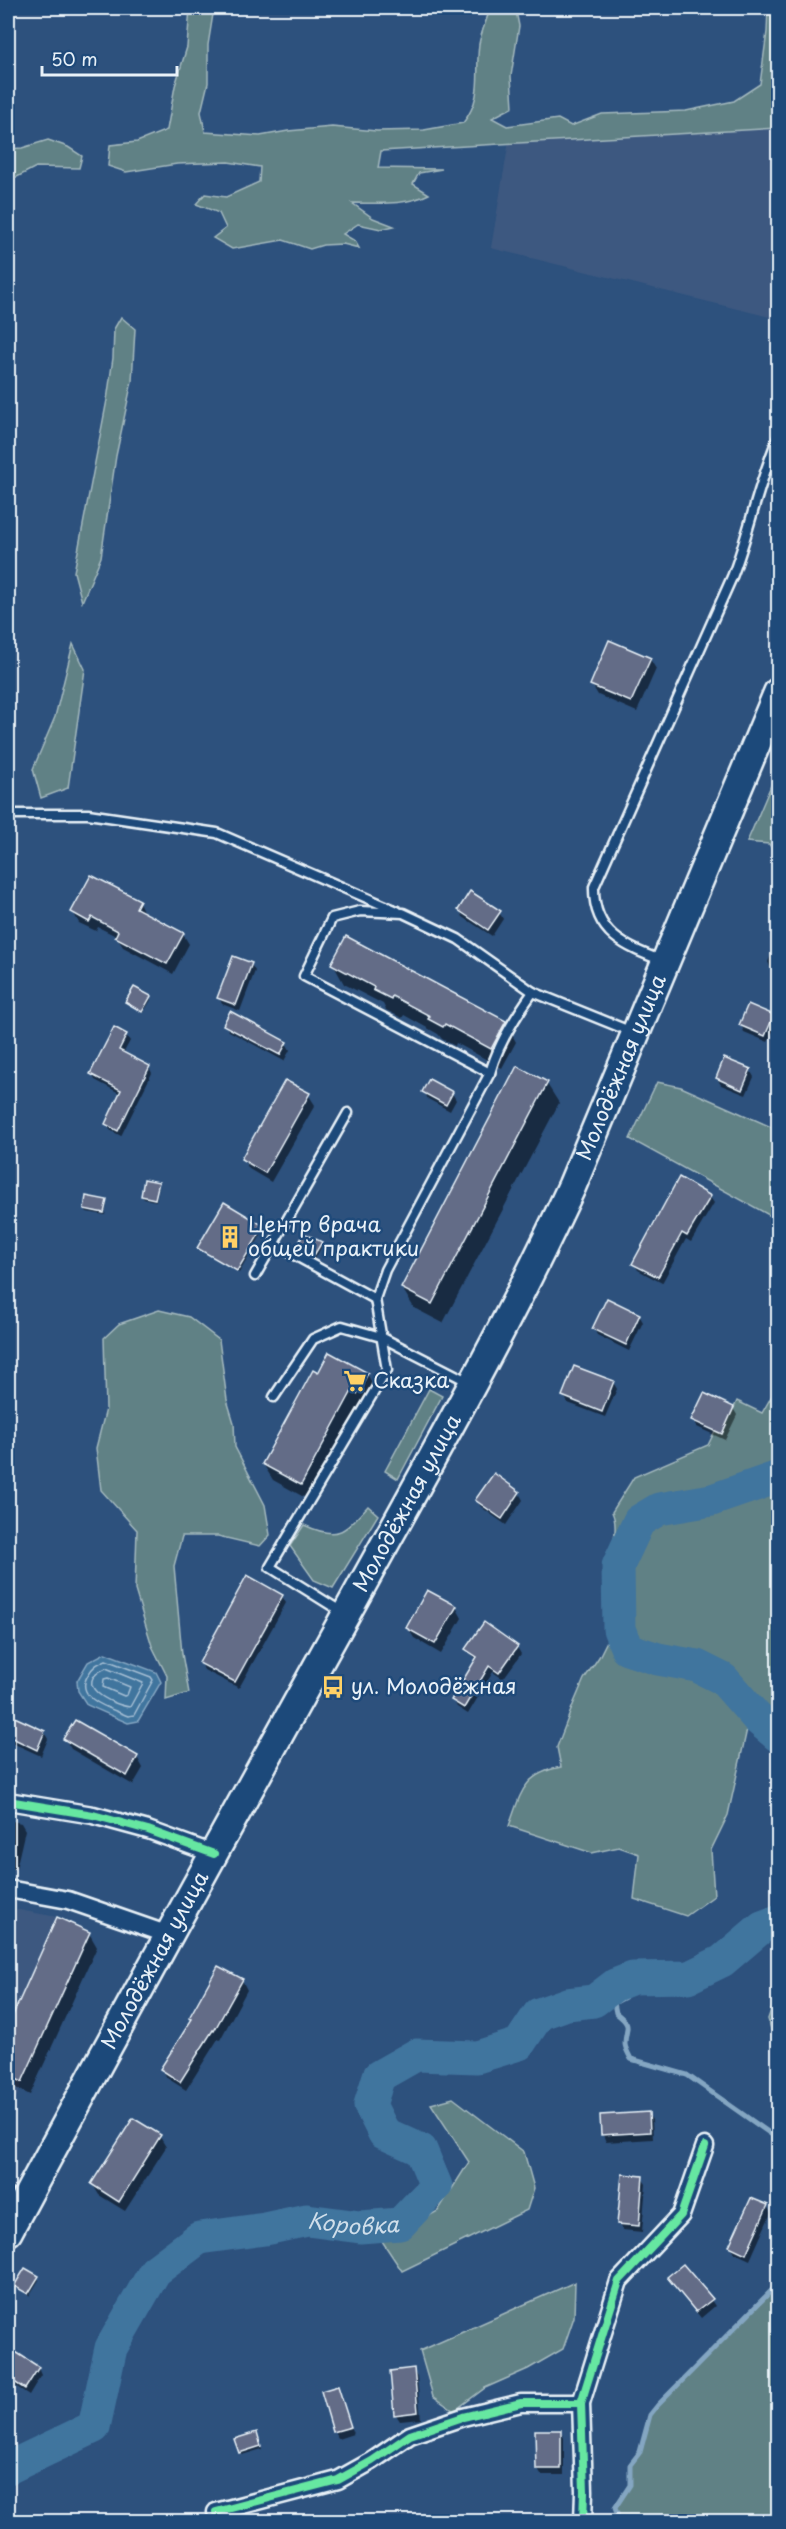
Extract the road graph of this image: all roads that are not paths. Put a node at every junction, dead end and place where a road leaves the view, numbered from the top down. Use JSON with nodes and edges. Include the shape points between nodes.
{"nodes":[{"id":1,"x":778,"y":438,"type":"edge"},
{"id":2,"x":774,"y":704,"type":"edge"},
{"id":3,"x":8,"y":814,"type":"edge"},
{"id":4,"x":403,"y":913,"type":"junction"},
{"id":5,"x":666,"y":962,"type":"junction"},
{"id":6,"x":533,"y":992,"type":"junction"},
{"id":7,"x":636,"y":1034,"type":"junction"},
{"id":8,"x":490,"y":1073,"type":"junction"},
{"id":9,"x":348,"y":1113,"type":"dead end"},
{"id":10,"x":274,"y":1244,"type":"junction"},
{"id":11,"x":255,"y":1276,"type":"dead end"},
{"id":12,"x":375,"y":1299,"type":"junction"},
{"id":13,"x":381,"y":1337,"type":"junction"},
{"id":14,"x":473,"y":1383,"type":"junction"},
{"id":15,"x":274,"y":1397,"type":"dead end"},
{"id":16,"x":346,"y":1614,"type":"junction"},
{"id":17,"x":8,"y":1801,"type":"edge"},
{"id":18,"x":214,"y":1854,"type":"junction"},
{"id":19,"x":8,"y":1889,"type":"edge"},
{"id":20,"x":169,"y":1935,"type":"junction"},
{"id":21,"x":705,"y":2146,"type":"dead end"},
{"id":22,"x":8,"y":2232,"type":"edge"},
{"id":23,"x":581,"y":2403,"type":"junction"},
{"id":24,"x":216,"y":2512,"type":"dead end"},
{"id":25,"x":583,"y":2522,"type":"edge"}],
"edges":[{"from":1,"to":5,"type":"lane","via":[[732,577],[594,887],[598,913],[614,938],[628,948]]},
{"from":2,"to":5,"type":"main road","name":"Молодёжная улица"},
{"from":3,"to":4,"type":"lane","via":[[88,814],[217,833]]},
{"from":4,"to":6,"type":"lane","via":[[458,939]]},
{"from":4,"to":8,"type":"lane","via":[[360,911],[332,918],[304,976]]},
{"from":5,"to":7,"type":"main road","name":"Молодёжная улица"},
{"from":6,"to":7,"type":"lane"},
{"from":6,"to":8,"type":"lane","via":[[519,1011]]},
{"from":7,"to":14,"type":"main road","name":"Молодёжная улица","via":[[544,1248]]},
{"from":8,"to":12,"type":"lane","via":[[385,1270]]},
{"from":9,"to":10,"type":"lane"},
{"from":10,"to":11,"type":"lane"},
{"from":10,"to":12,"type":"lane"},
{"from":12,"to":13,"type":"lane"},
{"from":13,"to":14,"type":"lane"},
{"from":13,"to":15,"type":"lane","via":[[342,1326],[313,1339]]},
{"from":13,"to":16,"type":"lane","via":[[387,1370],[270,1567]]},
{"from":14,"to":16,"type":"main road","name":"Молодёжная улица"},
{"from":16,"to":18,"type":"main road","name":"Молодёжная улица"},
{"from":17,"to":18,"type":"street","via":[[93,1815]]},
{"from":18,"to":20,"type":"main road","name":"Молодёжная улица"},
{"from":19,"to":20,"type":"street","via":[[68,1900]]},
{"from":20,"to":22,"type":"main road","name":"Молодёжная улица"},
{"from":21,"to":23,"type":"street","via":[[681,2216],[620,2281]]},
{"from":23,"to":24,"type":"street","via":[[521,2403],[463,2417],[410,2435],[338,2480]]},
{"from":23,"to":25,"type":"street"}]}
